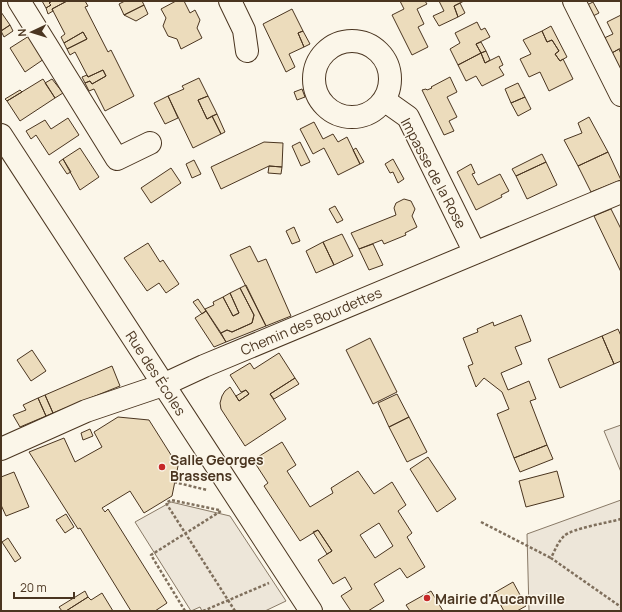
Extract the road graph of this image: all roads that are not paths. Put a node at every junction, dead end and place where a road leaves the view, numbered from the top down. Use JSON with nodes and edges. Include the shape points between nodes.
{"nodes":[{"id":1,"x":19,"y":1,"type":"edge"},
{"id":2,"x":230,"y":1,"type":"edge"},
{"id":3,"x":574,"y":1,"type":"edge"},
{"id":4,"x":247,"y":50,"type":"dead end"},
{"id":5,"x":621,"y":95,"type":"edge"},
{"id":6,"x":384,"y":100,"type":"dead end"},
{"id":7,"x":1,"y":135,"type":"edge"},
{"id":8,"x":150,"y":144,"type":"dead end"},
{"id":9,"x":621,"y":192,"type":"edge"},
{"id":10,"x":475,"y":254,"type":"junction"},
{"id":11,"x":163,"y":385,"type":"junction"},
{"id":12,"x":1,"y":449,"type":"edge"},
{"id":13,"x":310,"y":611,"type":"edge"}],
"edges":[{"from":1,"to":8,"type":"street","via":[[117,159]]},
{"from":2,"to":4,"type":"street","via":[[244,30]]},
{"from":3,"to":5,"type":"street"},
{"from":6,"to":10,"type":"street","name":"Impasse de la Rose","via":[[408,117]]},
{"from":7,"to":11,"type":"street","name":"Rue des Écoles"},
{"from":9,"to":10,"type":"street","name":"Chemin des Bourdettes"},
{"from":10,"to":11,"type":"street","name":"Chemin des Bourdettes"},
{"from":11,"to":12,"type":"street","name":"Chemin des Bourdettes","via":[[86,412]]},
{"from":11,"to":13,"type":"street","name":"Rue des Écoles"}]}
